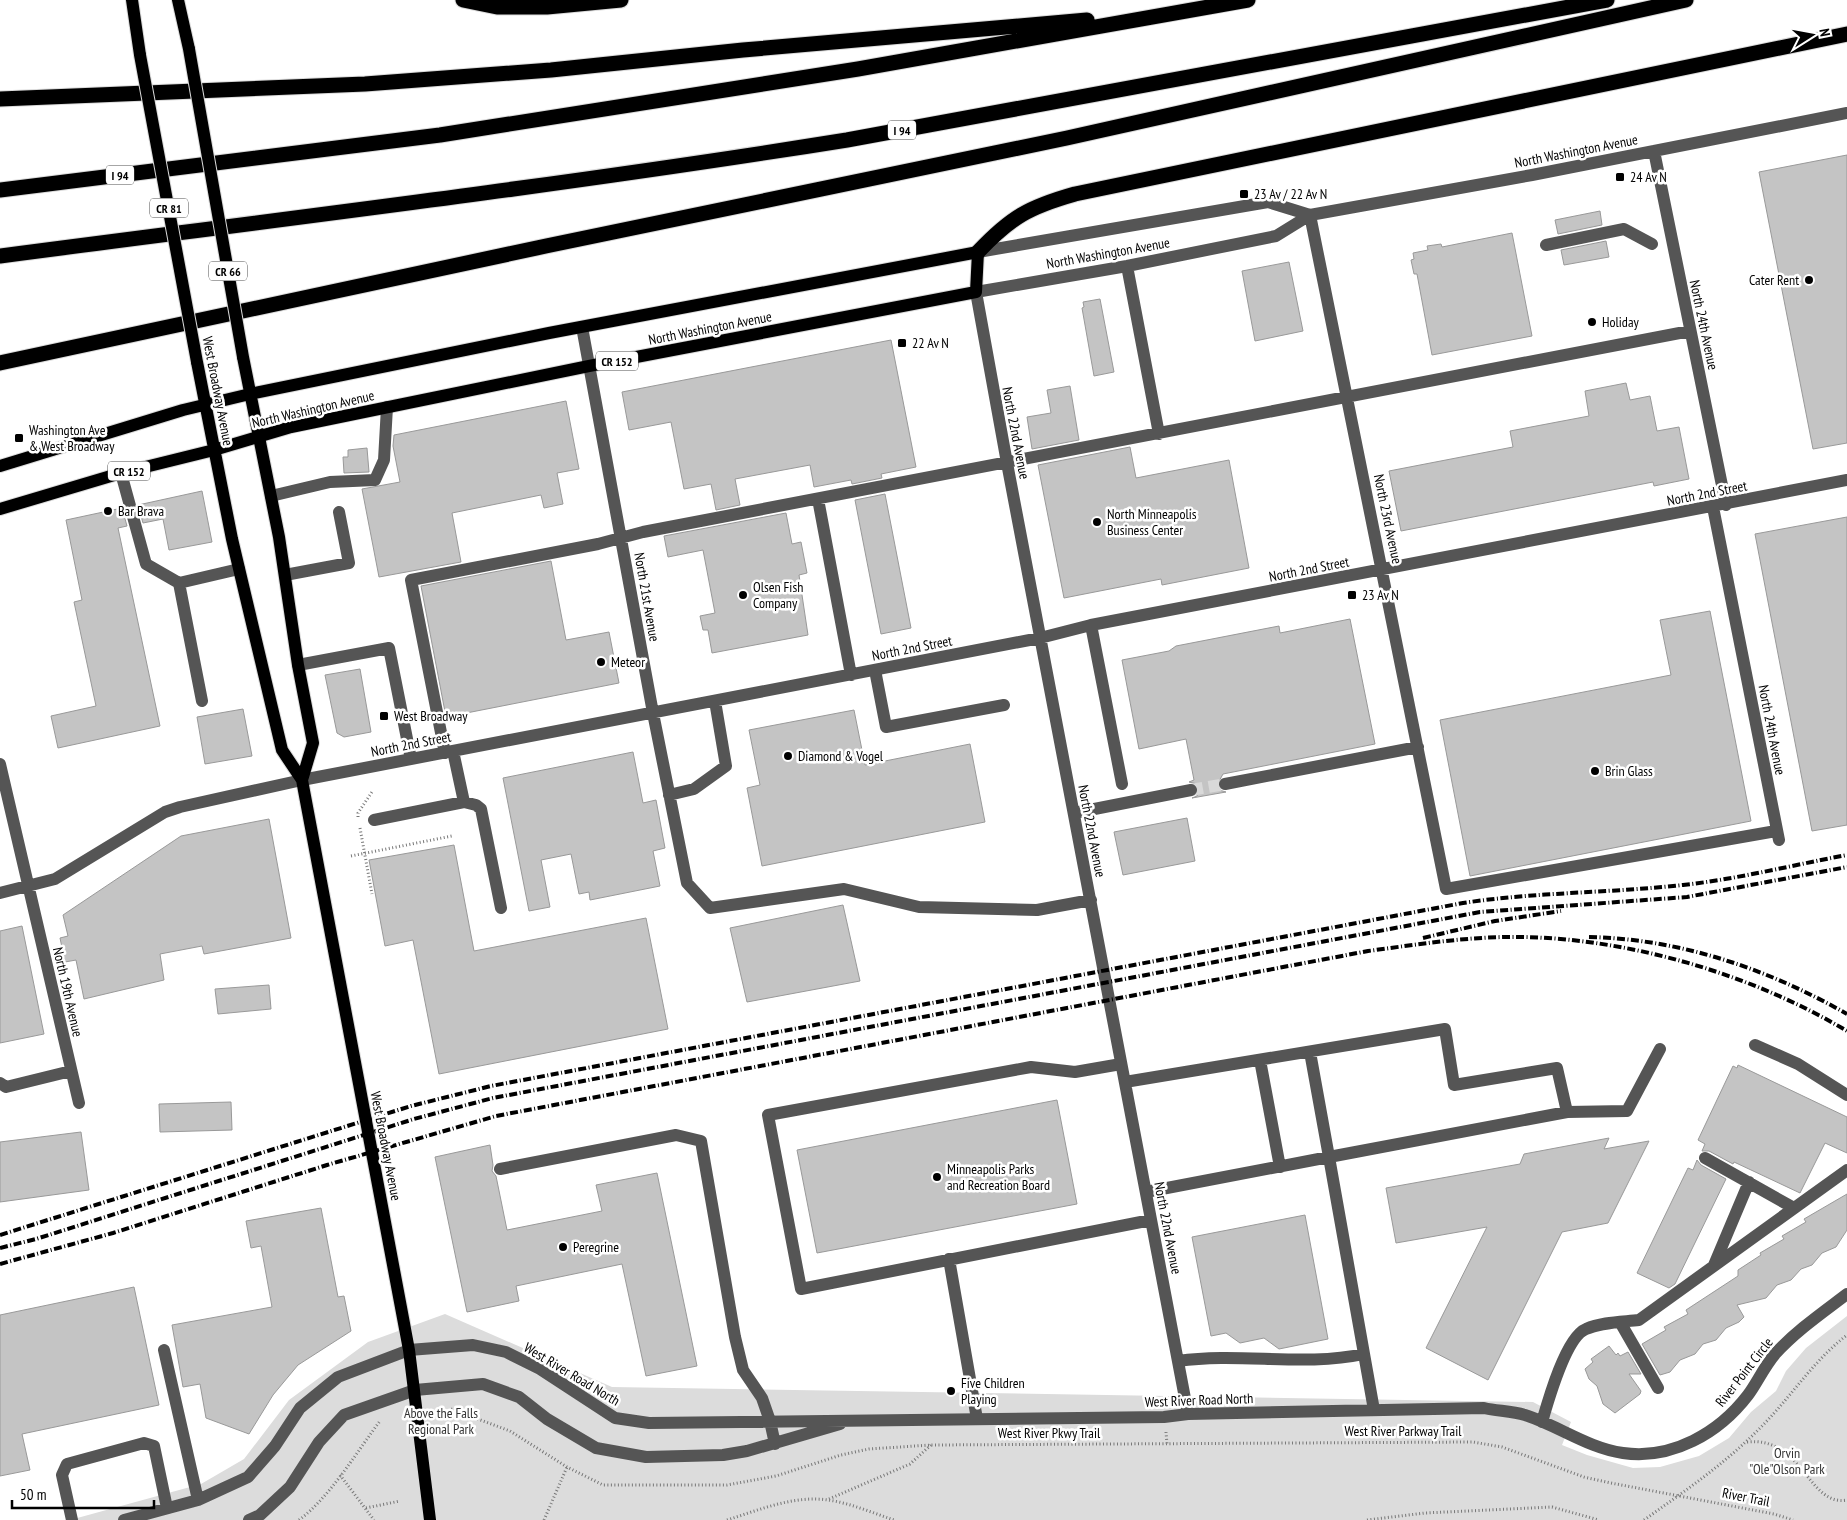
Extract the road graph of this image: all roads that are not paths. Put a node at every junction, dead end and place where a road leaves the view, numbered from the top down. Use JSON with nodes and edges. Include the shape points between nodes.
{"nodes":[{"id":1,"x":132,"y":0,"type":"edge"},
{"id":2,"x":178,"y":0,"type":"edge"},
{"id":3,"x":464,"y":0,"type":"edge"},
{"id":4,"x":517,"y":0,"type":"edge"},
{"id":5,"x":621,"y":0,"type":"edge"},
{"id":6,"x":1248,"y":0,"type":"edge"},
{"id":7,"x":1607,"y":0,"type":"edge"},
{"id":8,"x":1686,"y":0,"type":"edge"},
{"id":9,"x":547,"y":7,"type":"junction"},
{"id":10,"x":1188,"y":10,"type":"junction"},
{"id":11,"x":1847,"y":34,"type":"edge"},
{"id":12,"x":0,"y":99,"type":"edge"},
{"id":13,"x":1847,"y":113,"type":"edge"},
{"id":14,"x":1654,"y":152,"type":"junction"},
{"id":15,"x":0,"y":190,"type":"edge"},
{"id":16,"x":1310,"y":215,"type":"junction"},
{"id":17,"x":1652,"y":244,"type":"dead end"},
{"id":18,"x":1546,"y":245,"type":"dead end"},
{"id":19,"x":978,"y":252,"type":"junction"},
{"id":20,"x":0,"y":256,"type":"edge"},
{"id":21,"x":1127,"y":266,"type":"junction"},
{"id":22,"x":976,"y":292,"type":"junction"},
{"id":23,"x":582,"y":327,"type":"junction"},
{"id":24,"x":1690,"y":331,"type":"junction"},
{"id":25,"x":0,"y":363,"type":"edge"},
{"id":26,"x":589,"y":366,"type":"junction"},
{"id":27,"x":250,"y":394,"type":"junction"},
{"id":28,"x":1347,"y":398,"type":"junction"},
{"id":29,"x":205,"y":404,"type":"junction"},
{"id":30,"x":387,"y":407,"type":"junction"},
{"id":31,"x":1159,"y":434,"type":"junction"},
{"id":32,"x":258,"y":436,"type":"junction"},
{"id":33,"x":214,"y":450,"type":"junction"},
{"id":34,"x":1007,"y":463,"type":"junction"},
{"id":35,"x":0,"y":466,"type":"edge"},
{"id":36,"x":121,"y":472,"type":"junction"},
{"id":37,"x":1847,"y":480,"type":"edge"},
{"id":38,"x":271,"y":496,"type":"junction"},
{"id":39,"x":818,"y":499,"type":"junction"},
{"id":40,"x":1726,"y":505,"type":"junction"},
{"id":41,"x":1713,"y":507,"type":"junction"},
{"id":42,"x":0,"y":509,"type":"edge"},
{"id":43,"x":339,"y":512,"type":"dead end"},
{"id":44,"x":620,"y":538,"type":"junction"},
{"id":45,"x":239,"y":569,"type":"junction"},
{"id":46,"x":1383,"y":570,"type":"junction"},
{"id":47,"x":285,"y":576,"type":"junction"},
{"id":48,"x":179,"y":583,"type":"junction"},
{"id":49,"x":1091,"y":625,"type":"junction"},
{"id":50,"x":1040,"y":638,"type":"junction"},
{"id":51,"x":298,"y":665,"type":"junction"},
{"id":52,"x":875,"y":670,"type":"junction"},
{"id":53,"x":851,"y":675,"type":"junction"},
{"id":54,"x":202,"y":701,"type":"dead end"},
{"id":55,"x":714,"y":701,"type":"junction"},
{"id":56,"x":1004,"y":705,"type":"dead end"},
{"id":57,"x":652,"y":714,"type":"junction"},
{"id":58,"x":1418,"y":746,"type":"junction"},
{"id":59,"x":449,"y":752,"type":"junction"},
{"id":60,"x":411,"y":759,"type":"junction"},
{"id":61,"x":0,"y":764,"type":"edge"},
{"id":62,"x":302,"y":780,"type":"junction"},
{"id":63,"x":1122,"y":784,"type":"dead end"},
{"id":64,"x":1225,"y":784,"type":"tunnel mouth"},
{"id":65,"x":1191,"y":790,"type":"tunnel mouth"},
{"id":66,"x":669,"y":795,"type":"junction"},
{"id":67,"x":464,"y":802,"type":"junction"},
{"id":68,"x":1074,"y":813,"type":"junction"},
{"id":69,"x":374,"y":820,"type":"dead end"},
{"id":70,"x":29,"y":887,"type":"junction"},
{"id":71,"x":1446,"y":889,"type":"joint"},
{"id":72,"x":0,"y":894,"type":"edge"},
{"id":73,"x":1091,"y":900,"type":"junction"},
{"id":74,"x":501,"y":908,"type":"dead end"},
{"id":75,"x":1755,"y":1045,"type":"dead end"},
{"id":76,"x":1660,"y":1049,"type":"dead end"},
{"id":77,"x":1310,"y":1052,"type":"junction"},
{"id":78,"x":1260,"y":1060,"type":"junction"},
{"id":79,"x":1121,"y":1064,"type":"junction"},
{"id":80,"x":71,"y":1072,"type":"junction"},
{"id":81,"x":1125,"y":1082,"type":"junction"},
{"id":82,"x":0,"y":1083,"type":"edge"},
{"id":83,"x":1847,"y":1095,"type":"edge"},
{"id":84,"x":79,"y":1104,"type":"dead end"},
{"id":85,"x":1567,"y":1112,"type":"junction"},
{"id":86,"x":1330,"y":1157,"type":"junction"},
{"id":87,"x":1705,"y":1158,"type":"dead end"},
{"id":88,"x":1280,"y":1167,"type":"junction"},
{"id":89,"x":500,"y":1169,"type":"dead end"},
{"id":90,"x":1847,"y":1170,"type":"edge"},
{"id":91,"x":1749,"y":1182,"type":"junction"},
{"id":92,"x":1146,"y":1192,"type":"junction"},
{"id":93,"x":1794,"y":1208,"type":"junction"},
{"id":94,"x":1151,"y":1220,"type":"junction"},
{"id":95,"x":949,"y":1260,"type":"junction"},
{"id":96,"x":1713,"y":1267,"type":"junction"},
{"id":97,"x":1847,"y":1294,"type":"edge"},
{"id":98,"x":1620,"y":1322,"type":"junction"},
{"id":99,"x":164,"y":1350,"type":"dead end"},
{"id":100,"x":409,"y":1350,"type":"junction"},
{"id":101,"x":1364,"y":1354,"type":"junction"},
{"id":102,"x":1178,"y":1361,"type":"junction"},
{"id":103,"x":1658,"y":1388,"type":"dead end"},
{"id":104,"x":415,"y":1390,"type":"junction"},
{"id":105,"x":1374,"y":1410,"type":"junction"},
{"id":106,"x":1188,"y":1414,"type":"junction"},
{"id":107,"x":855,"y":1419,"type":"junction"},
{"id":108,"x":977,"y":1419,"type":"junction"},
{"id":109,"x":770,"y":1421,"type":"junction"},
{"id":110,"x":1542,"y":1422,"type":"junction"},
{"id":111,"x":775,"y":1444,"type":"junction"},
{"id":112,"x":198,"y":1500,"type":"junction"},
{"id":113,"x":167,"y":1508,"type":"junction"},
{"id":114,"x":72,"y":1520,"type":"edge"},
{"id":115,"x":124,"y":1520,"type":"edge"},
{"id":116,"x":249,"y":1520,"type":"edge"},
{"id":117,"x":430,"y":1520,"type":"edge"}],
"edges":[{"from":1,"to":29,"type":"main road","name":"West Broadway Avenue","number":"CR 81","bridge":true},
{"from":2,"to":27,"type":"main road","name":"West Broadway Avenue","number":"CR 66","bridge":true},
{"from":3,"to":9,"type":"highway","via":[[497,7]]},
{"from":4,"to":9,"type":"highway"},
{"from":5,"to":9,"type":"highway"},
{"from":6,"to":10,"type":"highway","number":"I 94"},
{"from":7,"to":20,"type":"highway","number":"I 94","via":[[755,155]]},
{"from":8,"to":25,"type":"highway","via":[[1067,138]]},
{"from":10,"to":12,"type":"highway","via":[[541,71],[365,84]]},
{"from":10,"to":15,"type":"highway","number":"I 94","via":[[858,69],[440,135]]},
{"from":11,"to":19,"type":"highway","via":[[1075,194],[1032,208],[1013,219]]},
{"from":13,"to":14,"type":"street","name":"North Washington Avenue","number":"CR 152"},
{"from":14,"to":16,"type":"street","name":"North Washington Avenue","number":"CR 152"},
{"from":14,"to":24,"type":"street","name":"North 24th Avenue"},
{"from":16,"to":19,"type":"street","name":"North Washington Avenue","number":"CR 152","via":[[1268,202]]},
{"from":16,"to":21,"type":"street","name":"North Washington Avenue","number":"CR 152","via":[[1276,236]]},
{"from":16,"to":28,"type":"street","name":"North 23rd Avenue"},
{"from":17,"to":18,"type":"street","via":[[1624,229]]},
{"from":19,"to":22,"type":"main road","name":"North 22nd Avenue"},
{"from":19,"to":23,"type":"main road","name":"North Washington Avenue","number":"CR 152"},
{"from":21,"to":22,"type":"street","name":"North Washington Avenue","number":"CR 152"},
{"from":21,"to":31,"type":"street"},
{"from":22,"to":26,"type":"main road","name":"North Washington Avenue","number":"CR 152"},
{"from":22,"to":34,"type":"street","name":"North 22nd Avenue"},
{"from":23,"to":26,"type":"street","name":"North 21st Avenue"},
{"from":23,"to":27,"type":"main road","name":"North Washington Avenue","number":"CR 152"},
{"from":24,"to":28,"type":"street"},
{"from":24,"to":40,"type":"street","name":"North 24th Avenue"},
{"from":26,"to":30,"type":"main road","name":"North Washington Avenue","number":"CR 152"},
{"from":26,"to":44,"type":"street","name":"North 21st Avenue"},
{"from":27,"to":29,"type":"main road","name":"North Washington Avenue","number":"CR 152"},
{"from":27,"to":32,"type":"main road","name":"West Broadway Avenue"},
{"from":28,"to":31,"type":"street"},
{"from":28,"to":46,"type":"street","name":"North 23rd Avenue"},
{"from":29,"to":33,"type":"main road","name":"West Broadway Avenue","number":"CR 81"},
{"from":29,"to":35,"type":"main road","name":"North Washington Avenue","number":"CR 152"},
{"from":30,"to":32,"type":"main road","name":"North Washington Avenue","number":"CR 152"},
{"from":30,"to":38,"type":"street","via":[[384,460],[375,480],[330,482]]},
{"from":31,"to":34,"type":"street"},
{"from":32,"to":33,"type":"main road","name":"North Washington Avenue","number":"CR 152"},
{"from":32,"to":38,"type":"main road","name":"West Broadway Avenue"},
{"from":33,"to":36,"type":"main road","name":"North Washington Avenue","number":"CR 152"},
{"from":33,"to":45,"type":"main road","name":"West Broadway Avenue"},
{"from":34,"to":39,"type":"street"},
{"from":34,"to":50,"type":"street","name":"North 22nd Avenue"},
{"from":36,"to":42,"type":"main road","name":"North Washington Avenue","number":"CR 152"},
{"from":36,"to":48,"type":"street","via":[[146,564]]},
{"from":37,"to":40,"type":"street","name":"North 2nd Street"},
{"from":38,"to":47,"type":"main road","name":"West Broadway Avenue"},
{"from":39,"to":44,"type":"street"},
{"from":39,"to":53,"type":"street"},
{"from":40,"to":41,"type":"street","name":"North 2nd Street"},
{"from":41,"to":46,"type":"street","name":"North 2nd Street"},
{"from":41,"to":71,"type":"street","name":"North 24th Avenue","via":[[1778,836]]},
{"from":43,"to":47,"type":"street","via":[[349,563]]},
{"from":44,"to":57,"type":"street","name":"North 21st Avenue"},
{"from":44,"to":59,"type":"street","via":[[411,580]]},
{"from":45,"to":48,"type":"street"},
{"from":45,"to":62,"type":"main road","name":"West Broadway Avenue","via":[[282,750]]},
{"from":46,"to":49,"type":"street","name":"North 2nd Street"},
{"from":46,"to":58,"type":"street","name":"North 23rd Avenue"},
{"from":47,"to":51,"type":"main road","name":"West Broadway Avenue"},
{"from":48,"to":54,"type":"street"},
{"from":49,"to":50,"type":"street","name":"North 2nd Street"},
{"from":49,"to":63,"type":"street"},
{"from":50,"to":52,"type":"street","name":"North 2nd Street"},
{"from":50,"to":68,"type":"street","name":"North 22nd Avenue"},
{"from":51,"to":60,"type":"street","via":[[389,648]]},
{"from":51,"to":62,"type":"main road","name":"West Broadway Avenue","via":[[313,742]]},
{"from":52,"to":53,"type":"street","name":"North 2nd Street"},
{"from":52,"to":56,"type":"street","via":[[886,726]]},
{"from":53,"to":55,"type":"street","name":"North 2nd Street"},
{"from":55,"to":57,"type":"street","name":"North 2nd Street"},
{"from":55,"to":66,"type":"street","via":[[726,766],[694,790]]},
{"from":57,"to":59,"type":"street","name":"North 2nd Street"},
{"from":57,"to":66,"type":"street","name":"North 21st Avenue"},
{"from":58,"to":64,"type":"street"},
{"from":58,"to":71,"type":"street","name":"North 23rd Avenue"},
{"from":59,"to":60,"type":"street","name":"North 2nd Street"},
{"from":59,"to":67,"type":"street"},
{"from":60,"to":62,"type":"street","name":"North 2nd Street"},
{"from":61,"to":70,"type":"street","name":"North 19th Avenue"},
{"from":62,"to":70,"type":"street","name":"North 2nd Street","via":[[165,812],[55,879]]},
{"from":62,"to":100,"type":"main road","name":"West Broadway Avenue"},
{"from":65,"to":68,"type":"street"},
{"from":66,"to":73,"type":"street","name":"North 21st Avenue","via":[[687,883],[710,908],[844,889],[919,907],[1037,910]]},
{"from":67,"to":69,"type":"street"},
{"from":67,"to":74,"type":"street","via":[[481,809]]},
{"from":68,"to":73,"type":"street","name":"North 22nd Avenue"},
{"from":70,"to":72,"type":"street","name":"North 2nd Street"},
{"from":70,"to":80,"type":"street","name":"North 19th Avenue"},
{"from":73,"to":79,"type":"street","name":"North 22nd Avenue"},
{"from":75,"to":83,"type":"street","via":[[1798,1064]]},
{"from":76,"to":85,"type":"street","via":[[1627,1111]]},
{"from":77,"to":78,"type":"street"},
{"from":77,"to":85,"type":"street","via":[[1445,1029],[1454,1085],[1558,1068]]},
{"from":77,"to":86,"type":"street"},
{"from":78,"to":81,"type":"street"},
{"from":78,"to":88,"type":"street"},
{"from":79,"to":81,"type":"street","name":"North 22nd Avenue"},
{"from":79,"to":95,"type":"street","via":[[1075,1072],[1031,1068],[768,1115],[800,1289]]},
{"from":80,"to":82,"type":"street","via":[[6,1087]]},
{"from":80,"to":84,"type":"street","name":"North 19th Avenue"},
{"from":81,"to":92,"type":"street","name":"North 22nd Avenue"},
{"from":85,"to":86,"type":"street"},
{"from":86,"to":88,"type":"street"},
{"from":86,"to":101,"type":"street"},
{"from":87,"to":91,"type":"street"},
{"from":88,"to":92,"type":"street"},
{"from":89,"to":109,"type":"street","via":[[676,1135],[701,1141],[743,1370],[762,1398]]},
{"from":90,"to":93,"type":"street"},
{"from":91,"to":93,"type":"street"},
{"from":91,"to":96,"type":"street"},
{"from":92,"to":94,"type":"street","name":"North 22nd Avenue"},
{"from":93,"to":96,"type":"street"},
{"from":94,"to":95,"type":"street"},
{"from":94,"to":102,"type":"street","name":"North 22nd Avenue"},
{"from":95,"to":108,"type":"street"},
{"from":96,"to":98,"type":"street","via":[[1639,1320]]},
{"from":97,"to":110,"type":"street","name":"River Point Circle","via":[[1794,1334],[1773,1356],[1748,1395],[1728,1418],[1705,1436],[1676,1449],[1644,1454],[1603,1449]]},
{"from":98,"to":103,"type":"street"},
{"from":98,"to":110,"type":"street","via":[[1583,1330],[1571,1342]]},
{"from":99,"to":112,"type":"street"},
{"from":100,"to":104,"type":"main road","name":"West Broadway Avenue"},
{"from":100,"to":109,"type":"street","name":"West River Road North","via":[[473,1345],[506,1352],[540,1369],[615,1418],[649,1423]]},
{"from":100,"to":112,"type":"street","name":"West River Road North","via":[[338,1377],[300,1408],[275,1446],[248,1477]]},
{"from":101,"to":102,"type":"street","via":[[1332,1359],[1203,1358]]},
{"from":101,"to":105,"type":"street"},
{"from":102,"to":106,"type":"street","name":"North 22nd Avenue"},
{"from":104,"to":111,"type":"street","name":"West River Road North","via":[[483,1384],[519,1397],[547,1419],[596,1448],[646,1458],[723,1455]]},
{"from":104,"to":116,"type":"street","name":"West River Road North","via":[[344,1415],[319,1442],[290,1487],[260,1515]]},
{"from":104,"to":117,"type":"main road","name":"West Broadway Avenue"},
{"from":105,"to":106,"type":"street","name":"West River Road North"},
{"from":105,"to":110,"type":"street","name":"West River Road North","via":[[1484,1408]]},
{"from":106,"to":108,"type":"street","name":"West River Road North"},
{"from":107,"to":108,"type":"street","name":"West River Road North"},
{"from":107,"to":109,"type":"street","name":"West River Road North"},
{"from":107,"to":111,"type":"street","name":"West River Road North"},
{"from":109,"to":111,"type":"street"},
{"from":112,"to":113,"type":"street","name":"West River Road North"},
{"from":113,"to":114,"type":"street","via":[[154,1446],[144,1444],[67,1464],[62,1475]]},
{"from":113,"to":115,"type":"street","name":"West River Road North"}]}
